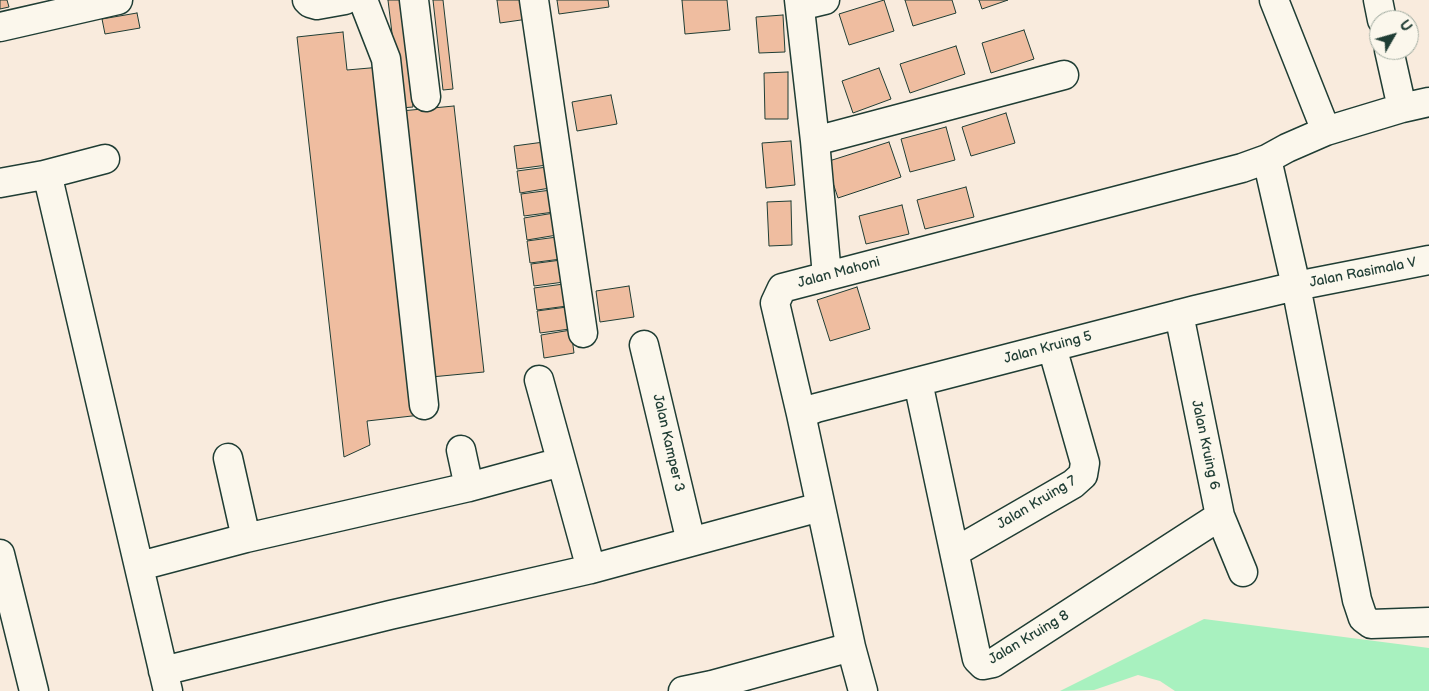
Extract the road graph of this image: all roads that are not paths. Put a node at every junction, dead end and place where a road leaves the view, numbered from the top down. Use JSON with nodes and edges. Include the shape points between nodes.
{"nodes":[{"id":1,"x":118,"y":0,"type":"edge"},
{"id":2,"x":307,"y":0,"type":"edge"},
{"id":3,"x":345,"y":0,"type":"edge"},
{"id":4,"x":363,"y":0,"type":"edge"},
{"id":5,"x":414,"y":0,"type":"edge"},
{"id":6,"x":534,"y":0,"type":"edge"},
{"id":7,"x":1274,"y":0,"type":"edge"},
{"id":8,"x":808,"y":2,"type":"edge"},
{"id":9,"x":24,"y":10,"type":"edge"},
{"id":10,"x":0,"y":27,"type":"edge"},
{"id":11,"x":1391,"y":60,"type":"edge"},
{"id":12,"x":1064,"y":75,"type":"dead end"},
{"id":13,"x":426,"y":97,"type":"dead end"},
{"id":14,"x":1429,"y":102,"type":"edge"},
{"id":15,"x":1402,"y":108,"type":"junction"},
{"id":16,"x":1326,"y":131,"type":"junction"},
{"id":17,"x":815,"y":141,"type":"junction"},
{"id":18,"x":105,"y":159,"type":"dead end"},
{"id":19,"x":1267,"y":159,"type":"junction"},
{"id":20,"x":44,"y":175,"type":"junction"},
{"id":21,"x":0,"y":182,"type":"edge"},
{"id":22,"x":1428,"y":265,"type":"edge"},
{"id":23,"x":827,"y":276,"type":"junction"},
{"id":24,"x":1296,"y":286,"type":"junction"},
{"id":25,"x":1179,"y":314,"type":"junction"},
{"id":26,"x":583,"y":333,"type":"dead end"},
{"id":27,"x":644,"y":345,"type":"dead end"},
{"id":28,"x":1052,"y":347,"type":"junction"},
{"id":29,"x":539,"y":380,"type":"dead end"},
{"id":30,"x":918,"y":382,"type":"junction"},
{"id":31,"x":424,"y":405,"type":"dead end"},
{"id":32,"x":801,"y":414,"type":"junction"},
{"id":33,"x":461,"y":450,"type":"dead end"},
{"id":34,"x":228,"y":458,"type":"dead end"},
{"id":35,"x":561,"y":462,"type":"junction"},
{"id":36,"x":469,"y":488,"type":"junction"},
{"id":37,"x":820,"y":507,"type":"junction"},
{"id":38,"x":1220,"y":516,"type":"junction"},
{"id":39,"x":246,"y":538,"type":"junction"},
{"id":40,"x":691,"y":542,"type":"junction"},
{"id":41,"x":955,"y":552,"type":"junction"},
{"id":42,"x":140,"y":566,"type":"junction"},
{"id":43,"x":591,"y":570,"type":"junction"},
{"id":44,"x":2,"y":571,"type":"edge"},
{"id":45,"x":1243,"y":572,"type":"dead end"},
{"id":46,"x":1429,"y":622,"type":"edge"},
{"id":47,"x":851,"y":647,"type":"junction"},
{"id":48,"x":166,"y":681,"type":"edge"},
{"id":49,"x":712,"y":688,"type":"edge"},
{"id":50,"x":34,"y":691,"type":"edge"},
{"id":51,"x":683,"y":691,"type":"edge"},
{"id":52,"x":862,"y":691,"type":"edge"}],
"edges":[{"from":1,"to":9,"type":"street"},
{"from":2,"to":3,"type":"street","via":[[317,5]]},
{"from":4,"to":31,"type":"street","via":[[386,59]]},
{"from":5,"to":13,"type":"street"},
{"from":6,"to":26,"type":"street"},
{"from":7,"to":16,"type":"street"},
{"from":8,"to":17,"type":"street"},
{"from":9,"to":10,"type":"street"},
{"from":11,"to":15,"type":"street"},
{"from":12,"to":17,"type":"street"},
{"from":14,"to":15,"type":"street","name":"Jalan Mahoni"},
{"from":15,"to":16,"type":"street","name":"Jalan Mahoni"},
{"from":16,"to":19,"type":"street","name":"Jalan Mahoni"},
{"from":17,"to":23,"type":"street"},
{"from":18,"to":20,"type":"street"},
{"from":19,"to":23,"type":"street","name":"Jalan Mahoni"},
{"from":19,"to":24,"type":"street"},
{"from":20,"to":21,"type":"street"},
{"from":20,"to":42,"type":"street","via":[[50,186]]},
{"from":22,"to":24,"type":"street","name":"Jalan Rasimala V"},
{"from":23,"to":32,"type":"street","name":"Jalan Mahoni","via":[[782,288],[775,303]]},
{"from":24,"to":25,"type":"street","name":"Jalan Kruing 5"},
{"from":24,"to":46,"type":"street","via":[[1364,618],[1371,624]]},
{"from":25,"to":28,"type":"street","name":"Jalan Kruing 5"},
{"from":25,"to":38,"type":"street","name":"Jalan Kruing 6"},
{"from":27,"to":40,"type":"street","name":"Jalan Kamper 3"},
{"from":28,"to":30,"type":"street","name":"Jalan Kruing 5"},
{"from":28,"to":41,"type":"street","name":"Jalan Kruing 7","via":[[1084,463],[1083,475],[1073,484]]},
{"from":29,"to":35,"type":"street"},
{"from":30,"to":32,"type":"street","name":"Jalan Kruing 5"},
{"from":30,"to":41,"type":"street","name":"Jalan Kruing 8"},
{"from":32,"to":37,"type":"street","name":"Jalan Mahoni"},
{"from":33,"to":36,"type":"street"},
{"from":34,"to":39,"type":"street"},
{"from":35,"to":36,"type":"street"},
{"from":35,"to":43,"type":"street"},
{"from":36,"to":39,"type":"street"},
{"from":37,"to":40,"type":"street"},
{"from":37,"to":47,"type":"street","name":"Jalan Mahoni"},
{"from":38,"to":41,"type":"street","name":"Jalan Kruing 8","via":[[993,663],[983,665],[977,659]]},
{"from":38,"to":45,"type":"street","name":"Jalan Kruing 6"},
{"from":39,"to":42,"type":"street"},
{"from":40,"to":43,"type":"street"},
{"from":42,"to":48,"type":"street"},
{"from":43,"to":48,"type":"street","via":[[390,615]]},
{"from":44,"to":50,"type":"street"},
{"from":47,"to":49,"type":"street"},
{"from":47,"to":52,"type":"street","name":"Jalan Mahoni"},
{"from":49,"to":51,"type":"street"}]}
